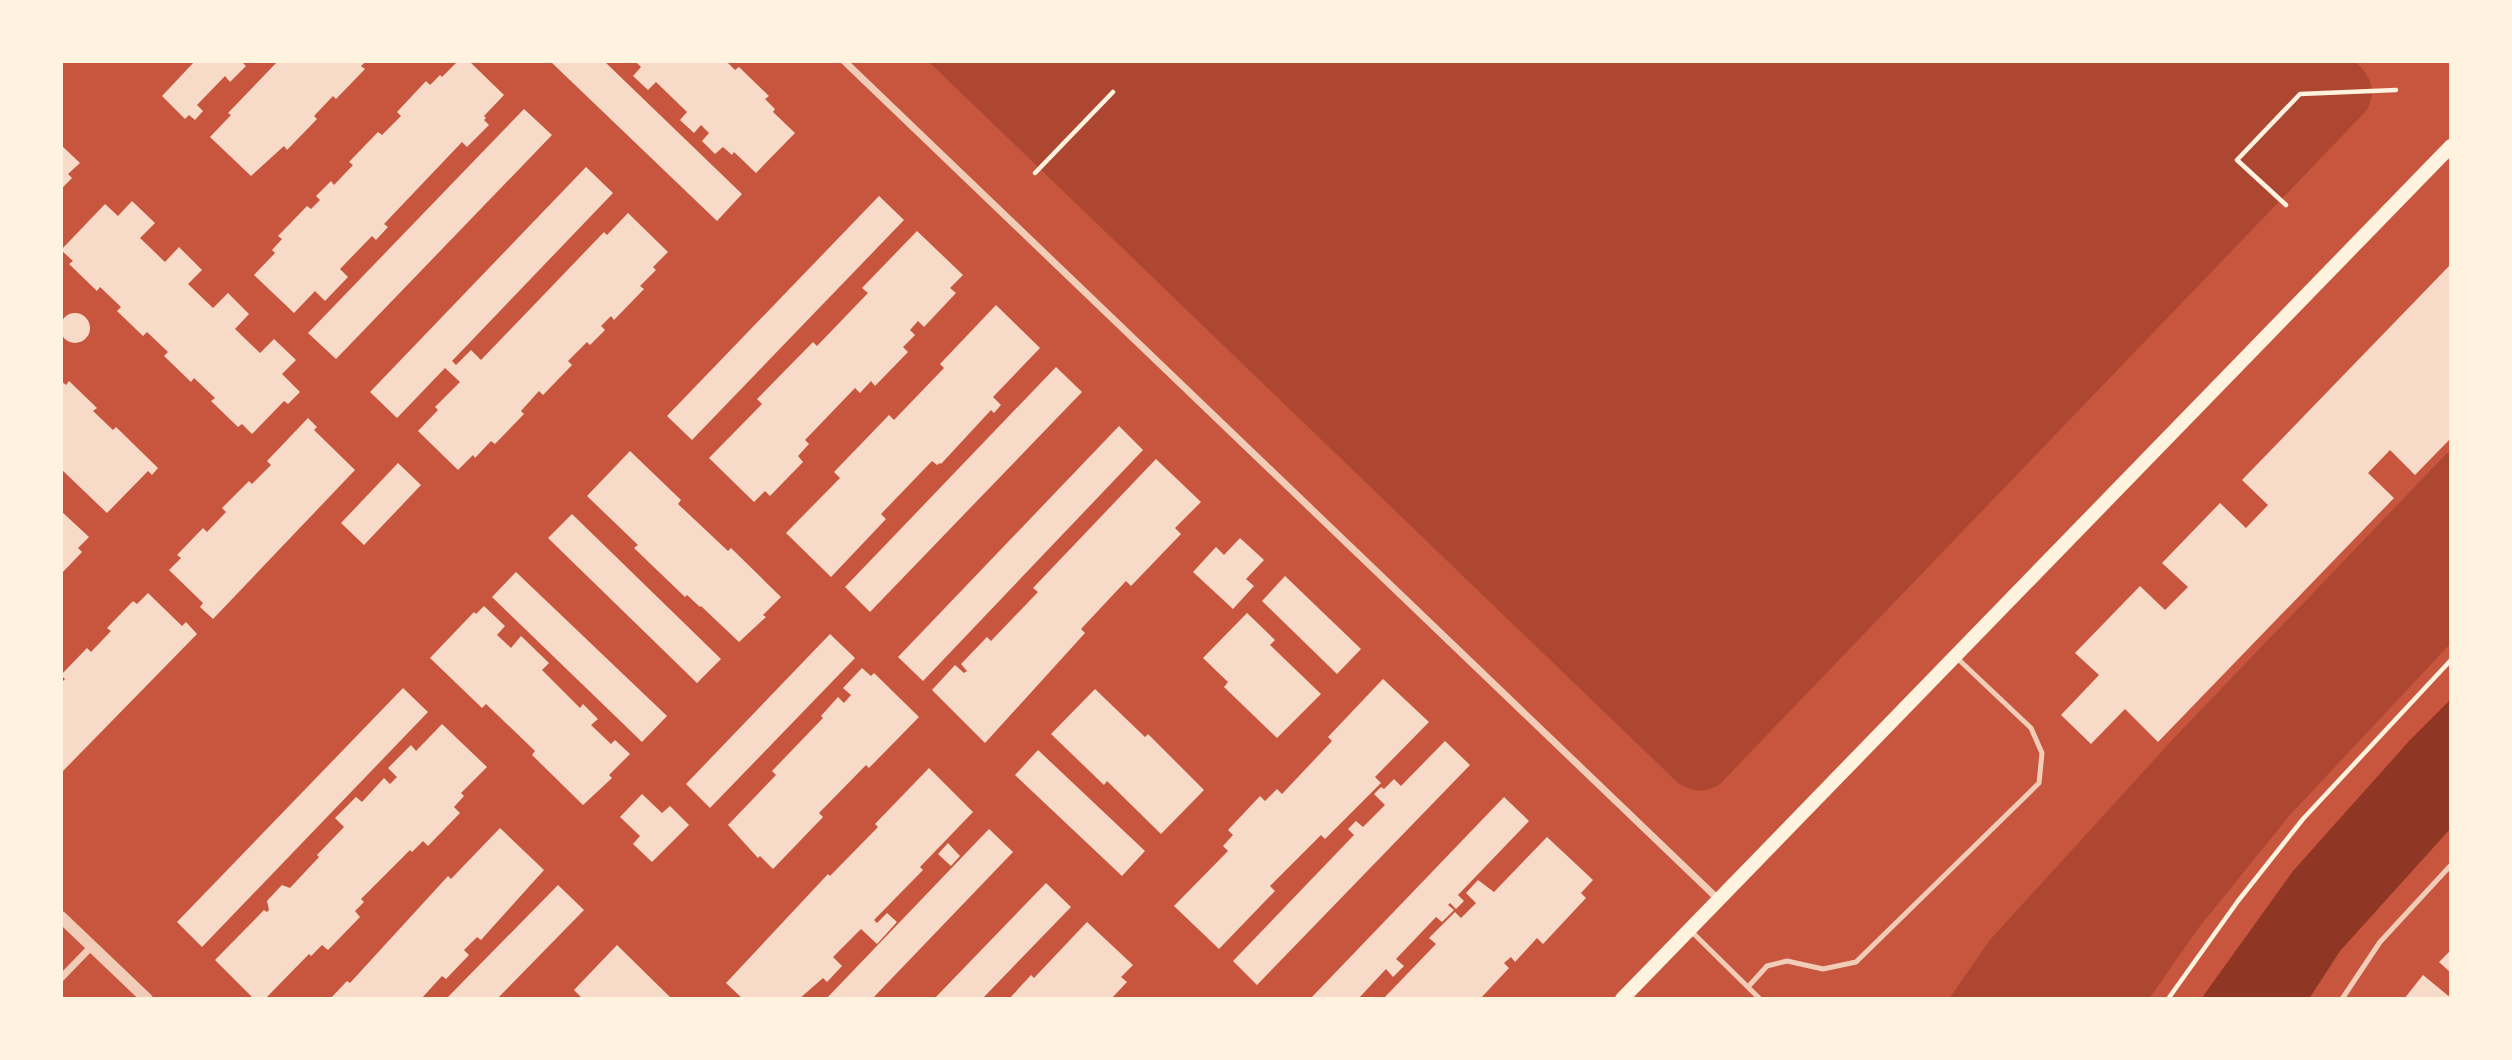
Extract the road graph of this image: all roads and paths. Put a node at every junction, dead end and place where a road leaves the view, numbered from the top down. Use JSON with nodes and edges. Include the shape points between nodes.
{"nodes":[{"id":1,"x":844,"y":61,"type":"edge"},
{"id":2,"x":2396,"y":90,"type":"dead end"},
{"id":3,"x":1113,"y":92,"type":"dead end"},
{"id":4,"x":2451,"y":146,"type":"edge"},
{"id":5,"x":1035,"y":173,"type":"dead end"},
{"id":6,"x":2286,"y":205,"type":"dead end"},
{"id":7,"x":1955,"y":656,"type":"junction"},
{"id":8,"x":2451,"y":660,"type":"edge"},
{"id":9,"x":2451,"y":866,"type":"edge"},
{"id":10,"x":1718,"y":899,"type":"junction"},
{"id":11,"x":61,"y":916,"type":"edge"},
{"id":12,"x":1689,"y":929,"type":"junction"},
{"id":13,"x":92,"y":946,"type":"junction"},
{"id":14,"x":61,"y":978,"type":"edge"},
{"id":15,"x":1748,"y":987,"type":"junction"},
{"id":16,"x":147,"y":999,"type":"edge"},
{"id":17,"x":1622,"y":999,"type":"edge"},
{"id":18,"x":1760,"y":999,"type":"edge"},
{"id":19,"x":2168,"y":999,"type":"edge"},
{"id":20,"x":2342,"y":999,"type":"edge"}],
"edges":[{"from":1,"to":10,"type":"street"},
{"from":2,"to":6,"type":"path","via":[[2300,94],[2237,160]]},
{"from":3,"to":5,"type":"path"},
{"from":4,"to":7,"type":"main road"},
{"from":7,"to":10,"type":"main road"},
{"from":7,"to":15,"type":"lane","via":[[2031,728],[2042,752],[2039,783],[1856,962],[1823,969],[1787,961],[1766,966]]},
{"from":8,"to":19,"type":"path","via":[[2303,819]]},
{"from":9,"to":20,"type":"lane","via":[[2380,942]]},
{"from":10,"to":12,"type":"main road"},
{"from":11,"to":13,"type":"street"},
{"from":12,"to":15,"type":"lane"},
{"from":12,"to":17,"type":"main road"},
{"from":13,"to":14,"type":"street"},
{"from":13,"to":16,"type":"street"},
{"from":15,"to":18,"type":"lane"}]}
